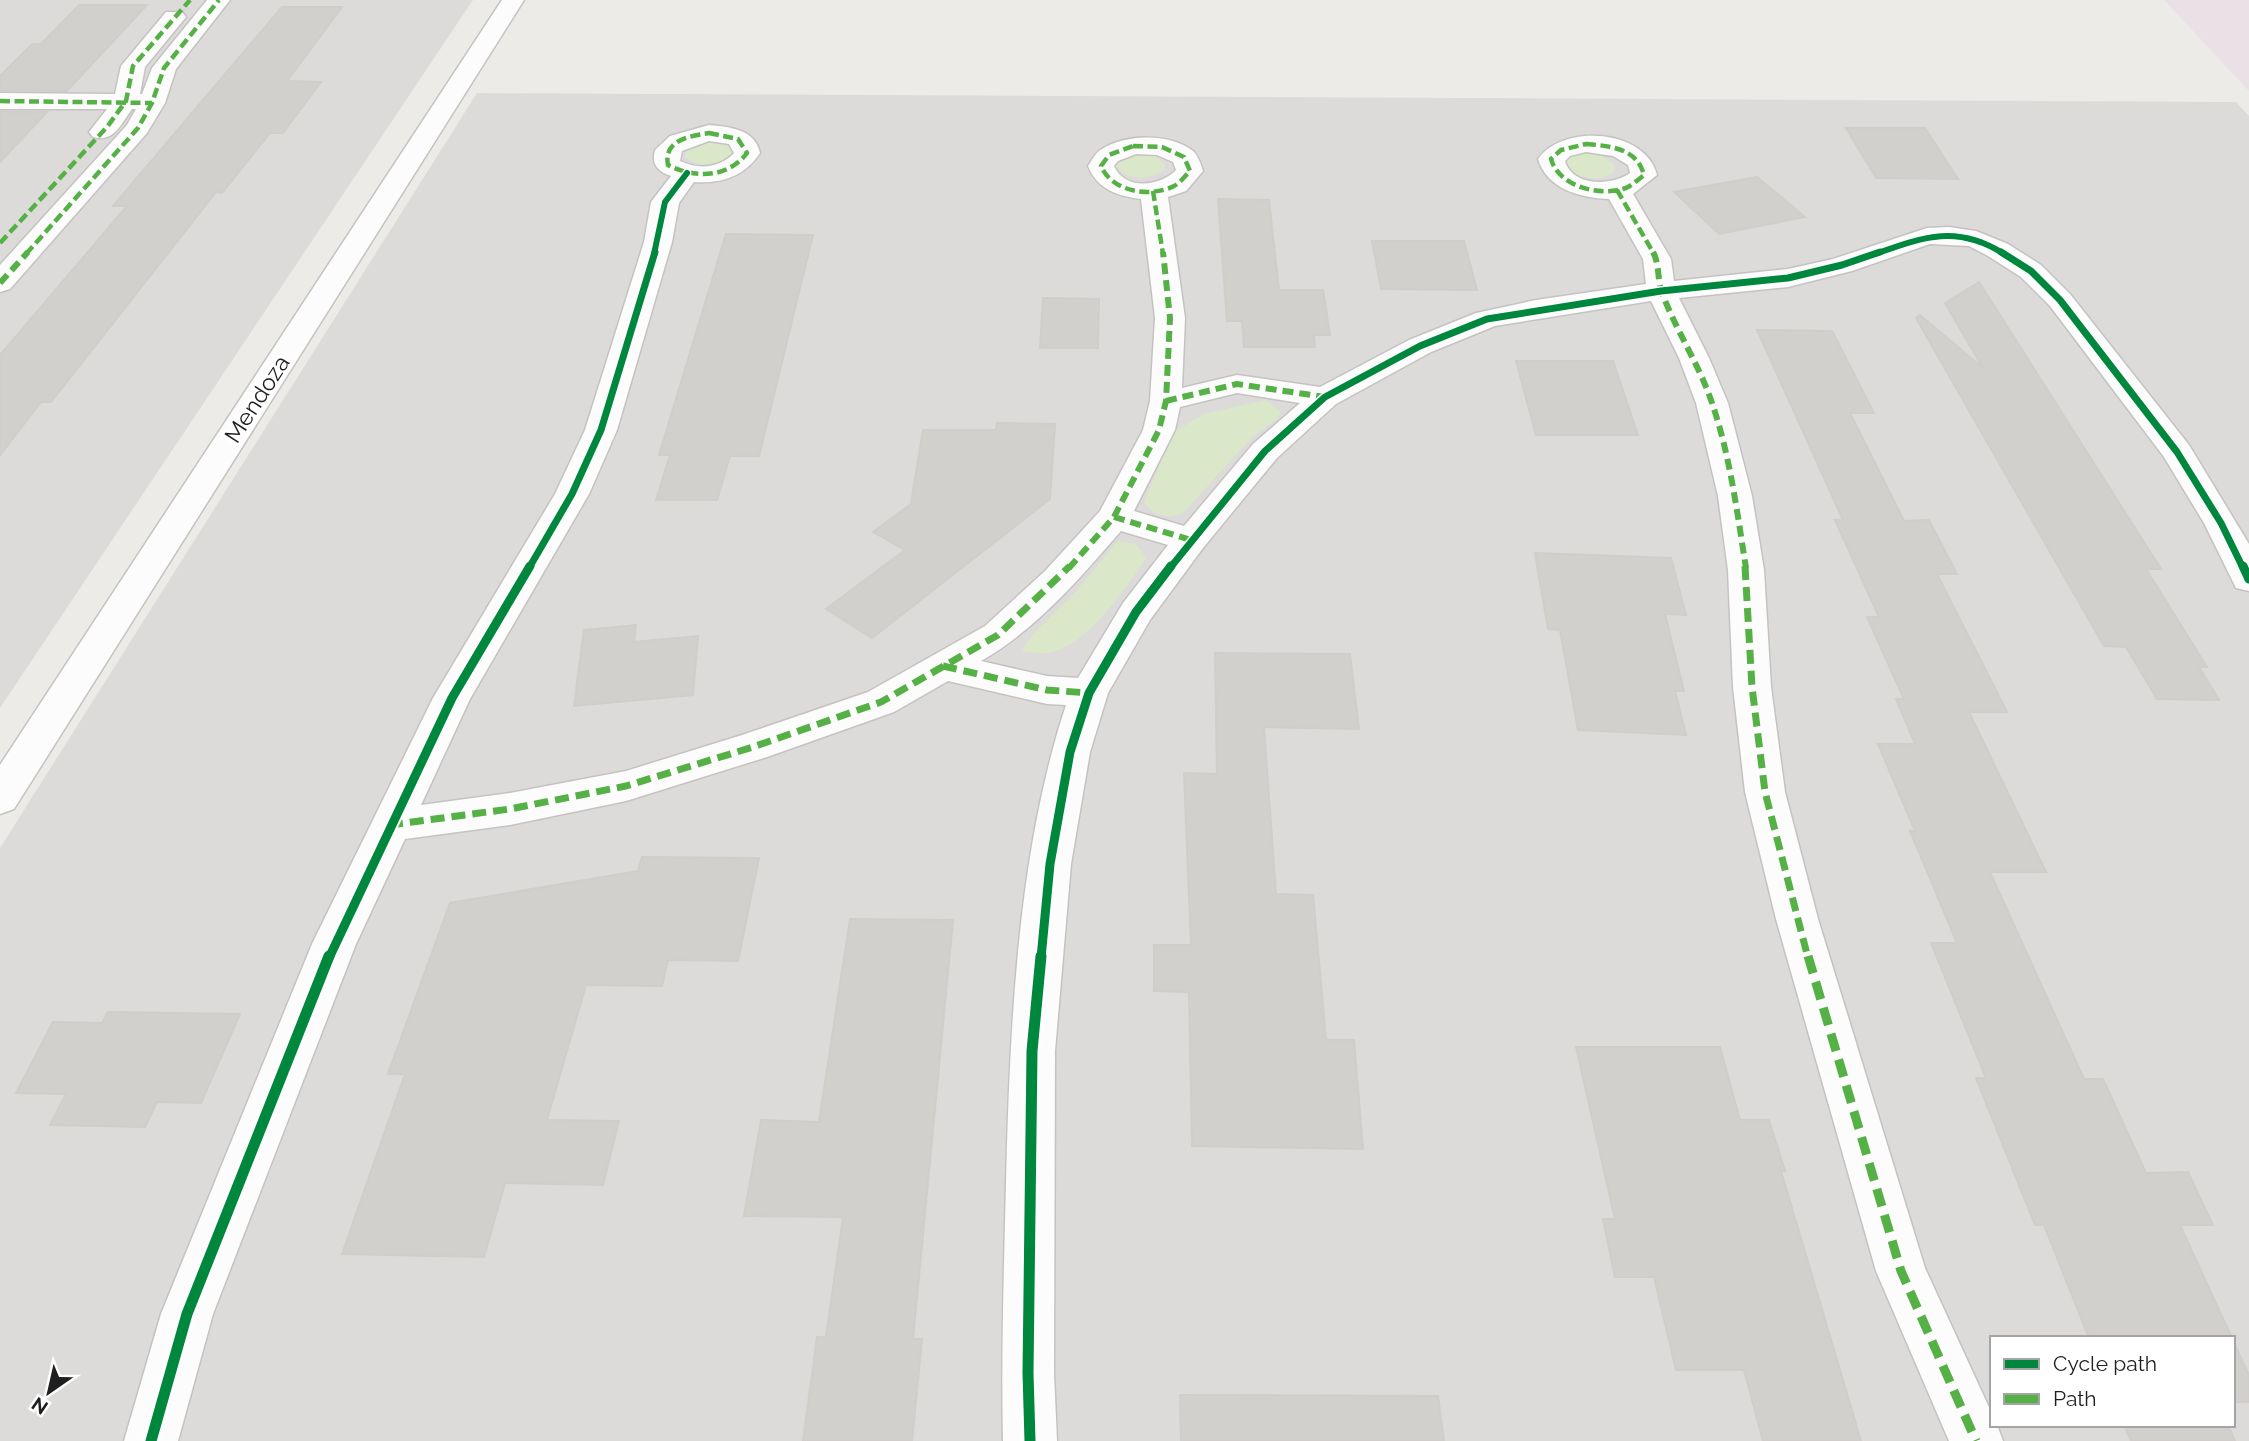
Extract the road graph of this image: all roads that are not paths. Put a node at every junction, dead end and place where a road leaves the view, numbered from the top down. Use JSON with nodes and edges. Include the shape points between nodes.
{"nodes":[{"id":1,"x":190,"y":0,"type":"edge"},
{"id":2,"x":219,"y":0,"type":"edge"},
{"id":3,"x":513,"y":0,"type":"edge"},
{"id":4,"x":0,"y":101,"type":"edge"},
{"id":5,"x":139,"y":102,"type":"junction"},
{"id":6,"x":687,"y":173,"type":"dead end"},
{"id":7,"x":1617,"y":190,"type":"dead end"},
{"id":8,"x":1153,"y":191,"type":"dead end"},
{"id":9,"x":0,"y":243,"type":"edge"},
{"id":10,"x":0,"y":283,"type":"edge"},
{"id":11,"x":1661,"y":291,"type":"junction"},
{"id":12,"x":1325,"y":397,"type":"junction"},
{"id":13,"x":1166,"y":401,"type":"junction"},
{"id":14,"x":1114,"y":517,"type":"junction"},
{"id":15,"x":1191,"y":540,"type":"junction"},
{"id":16,"x":2249,"y":579,"type":"edge"},
{"id":17,"x":943,"y":666,"type":"junction"},
{"id":18,"x":1089,"y":693,"type":"junction"},
{"id":19,"x":0,"y":798,"type":"edge"},
{"id":20,"x":389,"y":825,"type":"junction"},
{"id":21,"x":151,"y":1441,"type":"edge"},
{"id":22,"x":1030,"y":1441,"type":"edge"},
{"id":23,"x":1976,"y":1441,"type":"edge"}],
"edges":[{"from":1,"to":5,"type":"street","via":[[132,66]]},
{"from":2,"to":5,"type":"street"},
{"from":3,"to":19,"type":"street","name":"Mendoza"},
{"from":4,"to":5,"type":"street"},
{"from":5,"to":9,"type":"street","via":[[107,127]]},
{"from":5,"to":10,"type":"street","via":[[138,128]]},
{"from":6,"to":20,"type":"street","via":[[665,202],[658,242],[601,430],[572,494],[452,698]]},
{"from":7,"to":11,"type":"street","via":[[1657,259]]},
{"from":8,"to":13,"type":"street","via":[[1170,318]]},
{"from":11,"to":12,"type":"street","via":[[1487,319],[1420,346]]},
{"from":11,"to":16,"type":"street","via":[[1788,278],[1927,236],[1976,239],[2031,271],[2109,361],[2177,452]]},
{"from":11,"to":23,"type":"street","via":[[1712,403],[1735,496],[1765,792],[1797,919],[1901,1271]]},
{"from":12,"to":13,"type":"street","via":[[1237,384]]},
{"from":12,"to":15,"type":"street","via":[[1265,452]]},
{"from":13,"to":14,"type":"street","via":[[1159,430]]},
{"from":14,"to":15,"type":"street"},
{"from":14,"to":17,"type":"street","via":[[1058,580],[998,635]]},
{"from":15,"to":18,"type":"street","via":[[1136,612]]},
{"from":17,"to":18,"type":"street","via":[[1047,690]]},
{"from":17,"to":20,"type":"street","via":[[881,702],[626,786],[510,809]]},
{"from":18,"to":22,"type":"street","via":[[1070,751],[1050,864],[1032,1051]]},
{"from":20,"to":21,"type":"street","via":[[334,944],[187,1314]]}]}
